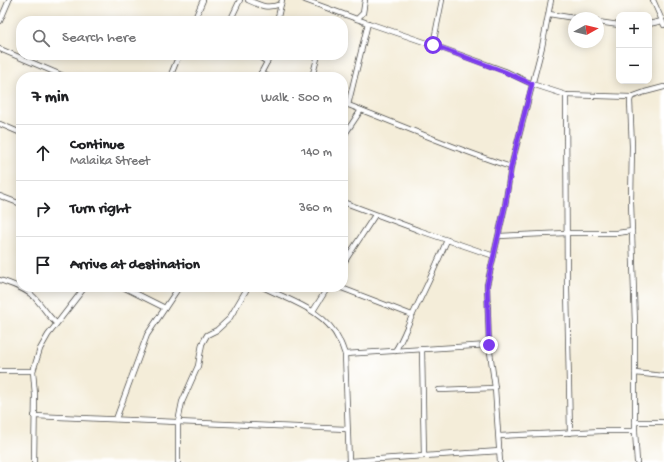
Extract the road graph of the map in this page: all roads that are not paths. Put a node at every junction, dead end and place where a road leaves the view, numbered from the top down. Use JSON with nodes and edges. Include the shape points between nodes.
{"nodes":[{"id":1,"x":9,"y":0,"type":"edge"},
{"id":2,"x":203,"y":0,"type":"edge"},
{"id":3,"x":240,"y":0,"type":"edge"},
{"id":4,"x":248,"y":0,"type":"edge"},
{"id":5,"x":305,"y":0,"type":"edge"},
{"id":6,"x":365,"y":0,"type":"edge"},
{"id":7,"x":442,"y":0,"type":"edge"},
{"id":8,"x":551,"y":0,"type":"edge"},
{"id":9,"x":653,"y":0,"type":"edge"},
{"id":10,"x":281,"y":2,"type":"edge"},
{"id":11,"x":271,"y":8,"type":"junction"},
{"id":12,"x":362,"y":13,"type":"junction"},
{"id":13,"x":549,"y":14,"type":"junction"},
{"id":14,"x":196,"y":16,"type":"edge"},
{"id":15,"x":232,"y":16,"type":"edge"},
{"id":16,"x":277,"y":16,"type":"edge"},
{"id":17,"x":278,"y":16,"type":"edge"},
{"id":18,"x":568,"y":17,"type":"edge"},
{"id":19,"x":357,"y":19,"type":"junction"},
{"id":20,"x":0,"y":20,"type":"edge"},
{"id":21,"x":367,"y":23,"type":"junction"},
{"id":22,"x":604,"y":23,"type":"edge"},
{"id":23,"x":663,"y":23,"type":"edge"},
{"id":24,"x":652,"y":24,"type":"edge"},
{"id":25,"x":616,"y":25,"type":"edge"},
{"id":26,"x":433,"y":45,"type":"junction"},
{"id":27,"x":0,"y":49,"type":"edge"},
{"id":28,"x":16,"y":56,"type":"edge"},
{"id":29,"x":26,"y":60,"type":"edge"},
{"id":30,"x":177,"y":60,"type":"edge"},
{"id":31,"x":264,"y":60,"type":"edge"},
{"id":32,"x":317,"y":60,"type":"edge"},
{"id":33,"x":267,"y":62,"type":"joint"},
{"id":34,"x":54,"y":72,"type":"edge"},
{"id":35,"x":172,"y":72,"type":"edge"},
{"id":36,"x":262,"y":72,"type":"edge"},
{"id":37,"x":313,"y":72,"type":"edge"},
{"id":38,"x":532,"y":84,"type":"junction"},
{"id":39,"x":664,"y":87,"type":"edge"},
{"id":40,"x":348,"y":93,"type":"edge"},
{"id":41,"x":566,"y":95,"type":"junction"},
{"id":42,"x":631,"y":97,"type":"junction"},
{"id":43,"x":348,"y":105,"type":"edge"},
{"id":44,"x":361,"y":110,"type":"junction"},
{"id":45,"x":0,"y":124,"type":"edge"},
{"id":46,"x":348,"y":130,"type":"edge"},
{"id":47,"x":16,"y":132,"type":"edge"},
{"id":48,"x":511,"y":167,"type":"junction"},
{"id":49,"x":0,"y":196,"type":"edge"},
{"id":50,"x":16,"y":202,"type":"edge"},
{"id":51,"x":348,"y":204,"type":"edge"},
{"id":52,"x":376,"y":215,"type":"junction"},
{"id":53,"x":632,"y":231,"type":"junction"},
{"id":54,"x":567,"y":233,"type":"junction"},
{"id":55,"x":499,"y":236,"type":"junction"},
{"id":56,"x":447,"y":240,"type":"junction"},
{"id":57,"x":494,"y":256,"type":"junction"},
{"id":58,"x":348,"y":257,"type":"edge"},
{"id":59,"x":0,"y":280,"type":"edge"},
{"id":60,"x":16,"y":287,"type":"edge"},
{"id":61,"x":348,"y":290,"type":"edge"},
{"id":62,"x":27,"y":292,"type":"edge"},
{"id":63,"x":81,"y":292,"type":"edge"},
{"id":64,"x":133,"y":292,"type":"edge"},
{"id":65,"x":176,"y":292,"type":"edge"},
{"id":66,"x":245,"y":292,"type":"edge"},
{"id":67,"x":273,"y":292,"type":"edge"},
{"id":68,"x":325,"y":292,"type":"edge"},
{"id":69,"x":165,"y":308,"type":"junction"},
{"id":70,"x":313,"y":311,"type":"junction"},
{"id":71,"x":412,"y":315,"type":"junction"},
{"id":72,"x":56,"y":323,"type":"junction"},
{"id":73,"x":489,"y":345,"type":"junction"},
{"id":74,"x":422,"y":350,"type":"junction"},
{"id":75,"x":395,"y":351,"type":"junction"},
{"id":76,"x":345,"y":354,"type":"junction"},
{"id":77,"x":0,"y":371,"type":"edge"},
{"id":78,"x":33,"y":371,"type":"junction"},
{"id":79,"x":635,"y":373,"type":"junction"},
{"id":80,"x":664,"y":376,"type":"edge"},
{"id":81,"x":495,"y":388,"type":"junction"},
{"id":82,"x":439,"y":390,"type":"dead end"},
{"id":83,"x":34,"y":416,"type":"junction"},
{"id":84,"x":116,"y":419,"type":"junction"},
{"id":85,"x":178,"y":422,"type":"junction"},
{"id":86,"x":636,"y":422,"type":"junction"},
{"id":87,"x":664,"y":422,"type":"edge"},
{"id":88,"x":347,"y":429,"type":"junction"},
{"id":89,"x":636,"y":430,"type":"junction"},
{"id":90,"x":570,"y":432,"type":"junction"},
{"id":91,"x":499,"y":436,"type":"junction"},
{"id":92,"x":500,"y":451,"type":"junction"},
{"id":93,"x":424,"y":456,"type":"junction"},
{"id":94,"x":34,"y":462,"type":"edge"},
{"id":95,"x":178,"y":462,"type":"edge"},
{"id":96,"x":349,"y":462,"type":"edge"},
{"id":97,"x":500,"y":462,"type":"edge"},
{"id":98,"x":637,"y":462,"type":"edge"}],
"edges":[{"from":1,"to":20,"type":"street"},
{"from":2,"to":14,"type":"street"},
{"from":3,"to":15,"type":"street"},
{"from":4,"to":11,"type":"street"},
{"from":5,"to":19,"type":"street"},
{"from":6,"to":12,"type":"street"},
{"from":7,"to":26,"type":"street"},
{"from":8,"to":13,"type":"street"},
{"from":9,"to":23,"type":"street"},
{"from":10,"to":11,"type":"street"},
{"from":10,"to":17,"type":"street"},
{"from":11,"to":16,"type":"street"},
{"from":12,"to":19,"type":"street"},
{"from":12,"to":21,"type":"street"},
{"from":13,"to":18,"type":"street"},
{"from":13,"to":38,"type":"street"},
{"from":19,"to":21,"type":"street"},
{"from":21,"to":26,"type":"street"},
{"from":21,"to":40,"type":"street"},
{"from":22,"to":25,"type":"street"},
{"from":23,"to":24,"type":"street"},
{"from":26,"to":38,"type":"street"},
{"from":27,"to":28,"type":"street"},
{"from":29,"to":34,"type":"street"},
{"from":30,"to":35,"type":"street"},
{"from":31,"to":33,"type":"street"},
{"from":32,"to":37,"type":"street"},
{"from":33,"to":36,"type":"street"},
{"from":38,"to":41,"type":"street"},
{"from":38,"to":48,"type":"street"},
{"from":39,"to":42,"type":"street"},
{"from":41,"to":42,"type":"street"},
{"from":41,"to":54,"type":"street"},
{"from":42,"to":53,"type":"street"},
{"from":43,"to":44,"type":"street"},
{"from":44,"to":46,"type":"street"},
{"from":44,"to":48,"type":"street","via":[[473,155]]},
{"from":45,"to":47,"type":"street"},
{"from":48,"to":55,"type":"street"},
{"from":49,"to":50,"type":"street"},
{"from":51,"to":52,"type":"street"},
{"from":52,"to":56,"type":"street"},
{"from":52,"to":58,"type":"street"},
{"from":53,"to":54,"type":"street"},
{"from":53,"to":79,"type":"street"},
{"from":54,"to":55,"type":"street"},
{"from":54,"to":90,"type":"street"},
{"from":55,"to":57,"type":"street"},
{"from":56,"to":57,"type":"street"},
{"from":56,"to":71,"type":"street"},
{"from":57,"to":73,"type":"street","via":[[487,285]]},
{"from":59,"to":60,"type":"street"},
{"from":61,"to":71,"type":"street"},
{"from":62,"to":72,"type":"street"},
{"from":63,"to":72,"type":"street"},
{"from":64,"to":69,"type":"street"},
{"from":65,"to":69,"type":"street"},
{"from":66,"to":85,"type":"street","via":[[229,318],[205,338],[198,366],[182,402]]},
{"from":67,"to":70,"type":"street"},
{"from":68,"to":70,"type":"street"},
{"from":69,"to":84,"type":"street","via":[[147,335]]},
{"from":70,"to":76,"type":"street","via":[[333,330]]},
{"from":71,"to":75,"type":"street"},
{"from":72,"to":78,"type":"street","via":[[40,349]]},
{"from":73,"to":74,"type":"street"},
{"from":73,"to":81,"type":"street"},
{"from":74,"to":75,"type":"street"},
{"from":74,"to":93,"type":"street"},
{"from":75,"to":76,"type":"street"},
{"from":76,"to":88,"type":"street"},
{"from":77,"to":78,"type":"street"},
{"from":78,"to":83,"type":"street"},
{"from":79,"to":80,"type":"street"},
{"from":79,"to":86,"type":"street"},
{"from":81,"to":82,"type":"street"},
{"from":81,"to":91,"type":"street"},
{"from":83,"to":84,"type":"street"},
{"from":83,"to":94,"type":"street"},
{"from":84,"to":85,"type":"street"},
{"from":85,"to":88,"type":"street"},
{"from":85,"to":95,"type":"street"},
{"from":86,"to":87,"type":"street"},
{"from":86,"to":89,"type":"street"},
{"from":88,"to":96,"type":"street"},
{"from":89,"to":90,"type":"street"},
{"from":89,"to":98,"type":"street"},
{"from":90,"to":91,"type":"street"},
{"from":91,"to":92,"type":"street"},
{"from":92,"to":93,"type":"street"},
{"from":92,"to":97,"type":"street"},
{"from":93,"to":96,"type":"street"}]}
